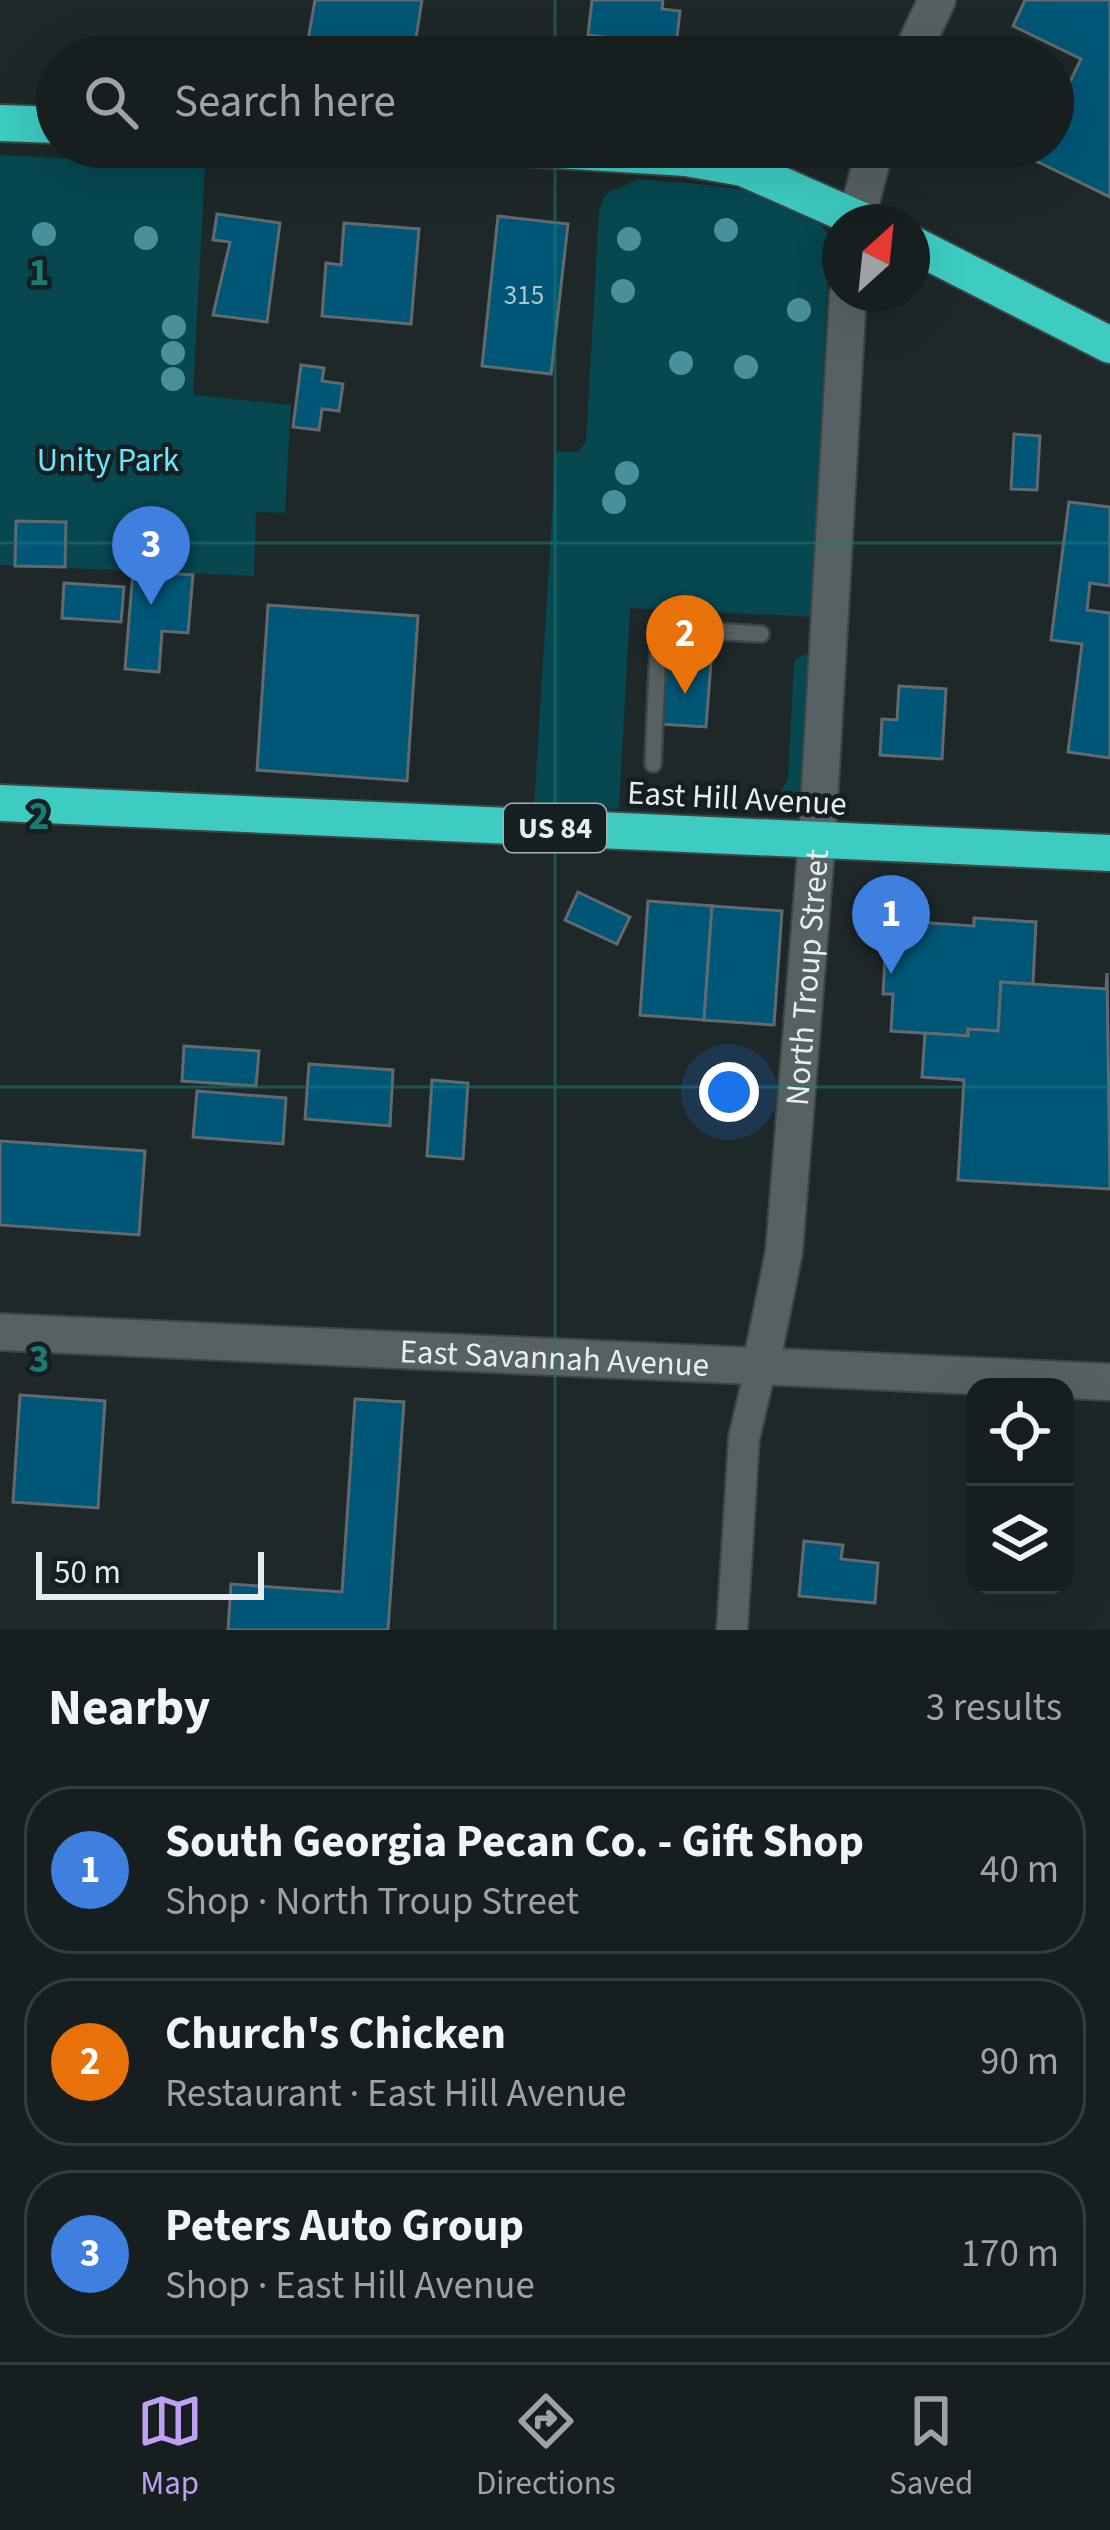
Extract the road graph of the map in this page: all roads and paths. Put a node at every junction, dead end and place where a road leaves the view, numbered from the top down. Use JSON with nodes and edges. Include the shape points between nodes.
{"nodes":[{"id":1,"x":937,"y":0,"type":"edge"},
{"id":2,"x":920,"y":36,"type":"edge"},
{"id":3,"x":0,"y":122,"type":"edge"},
{"id":4,"x":36,"y":124,"type":"edge"},
{"id":5,"x":743,"y":168,"type":"edge"},
{"id":6,"x":870,"y":168,"type":"edge"},
{"id":7,"x":822,"y":204,"type":"edge"},
{"id":8,"x":863,"y":204,"type":"edge"},
{"id":9,"x":930,"y":253,"type":"edge"},
{"id":10,"x":847,"y":312,"type":"edge"},
{"id":11,"x":1110,"y":345,"type":"edge"},
{"id":12,"x":761,"y":634,"type":"dead end"},
{"id":13,"x":652,"y":764,"type":"dead end"},
{"id":14,"x":0,"y":802,"type":"edge"},
{"id":15,"x":817,"y":839,"type":"junction"},
{"id":16,"x":1110,"y":854,"type":"edge"},
{"id":17,"x":0,"y":1332,"type":"edge"},
{"id":18,"x":760,"y":1370,"type":"junction"},
{"id":19,"x":1110,"y":1382,"type":"edge"},
{"id":20,"x":732,"y":1630,"type":"edge"}],
"edges":[{"from":1,"to":2,"type":"street"},
{"from":3,"to":4,"type":"highway"},
{"from":5,"to":7,"type":"highway"},
{"from":6,"to":8,"type":"street"},
{"from":9,"to":11,"type":"highway"},
{"from":10,"to":15,"type":"street","name":"North Troup Street"},
{"from":12,"to":13,"type":"lane","via":[[659,628]]},
{"from":14,"to":15,"type":"highway","name":"East Hill Avenue","number":"US 84"},
{"from":15,"to":16,"type":"highway","name":"East Hill Avenue","number":"US 84"},
{"from":15,"to":18,"type":"street","name":"North Troup Street","via":[[784,1252]]},
{"from":17,"to":18,"type":"street","name":"East Savannah Avenue"},
{"from":18,"to":19,"type":"street","name":"East Savannah Avenue"},
{"from":18,"to":20,"type":"street","via":[[744,1438]]}]}
